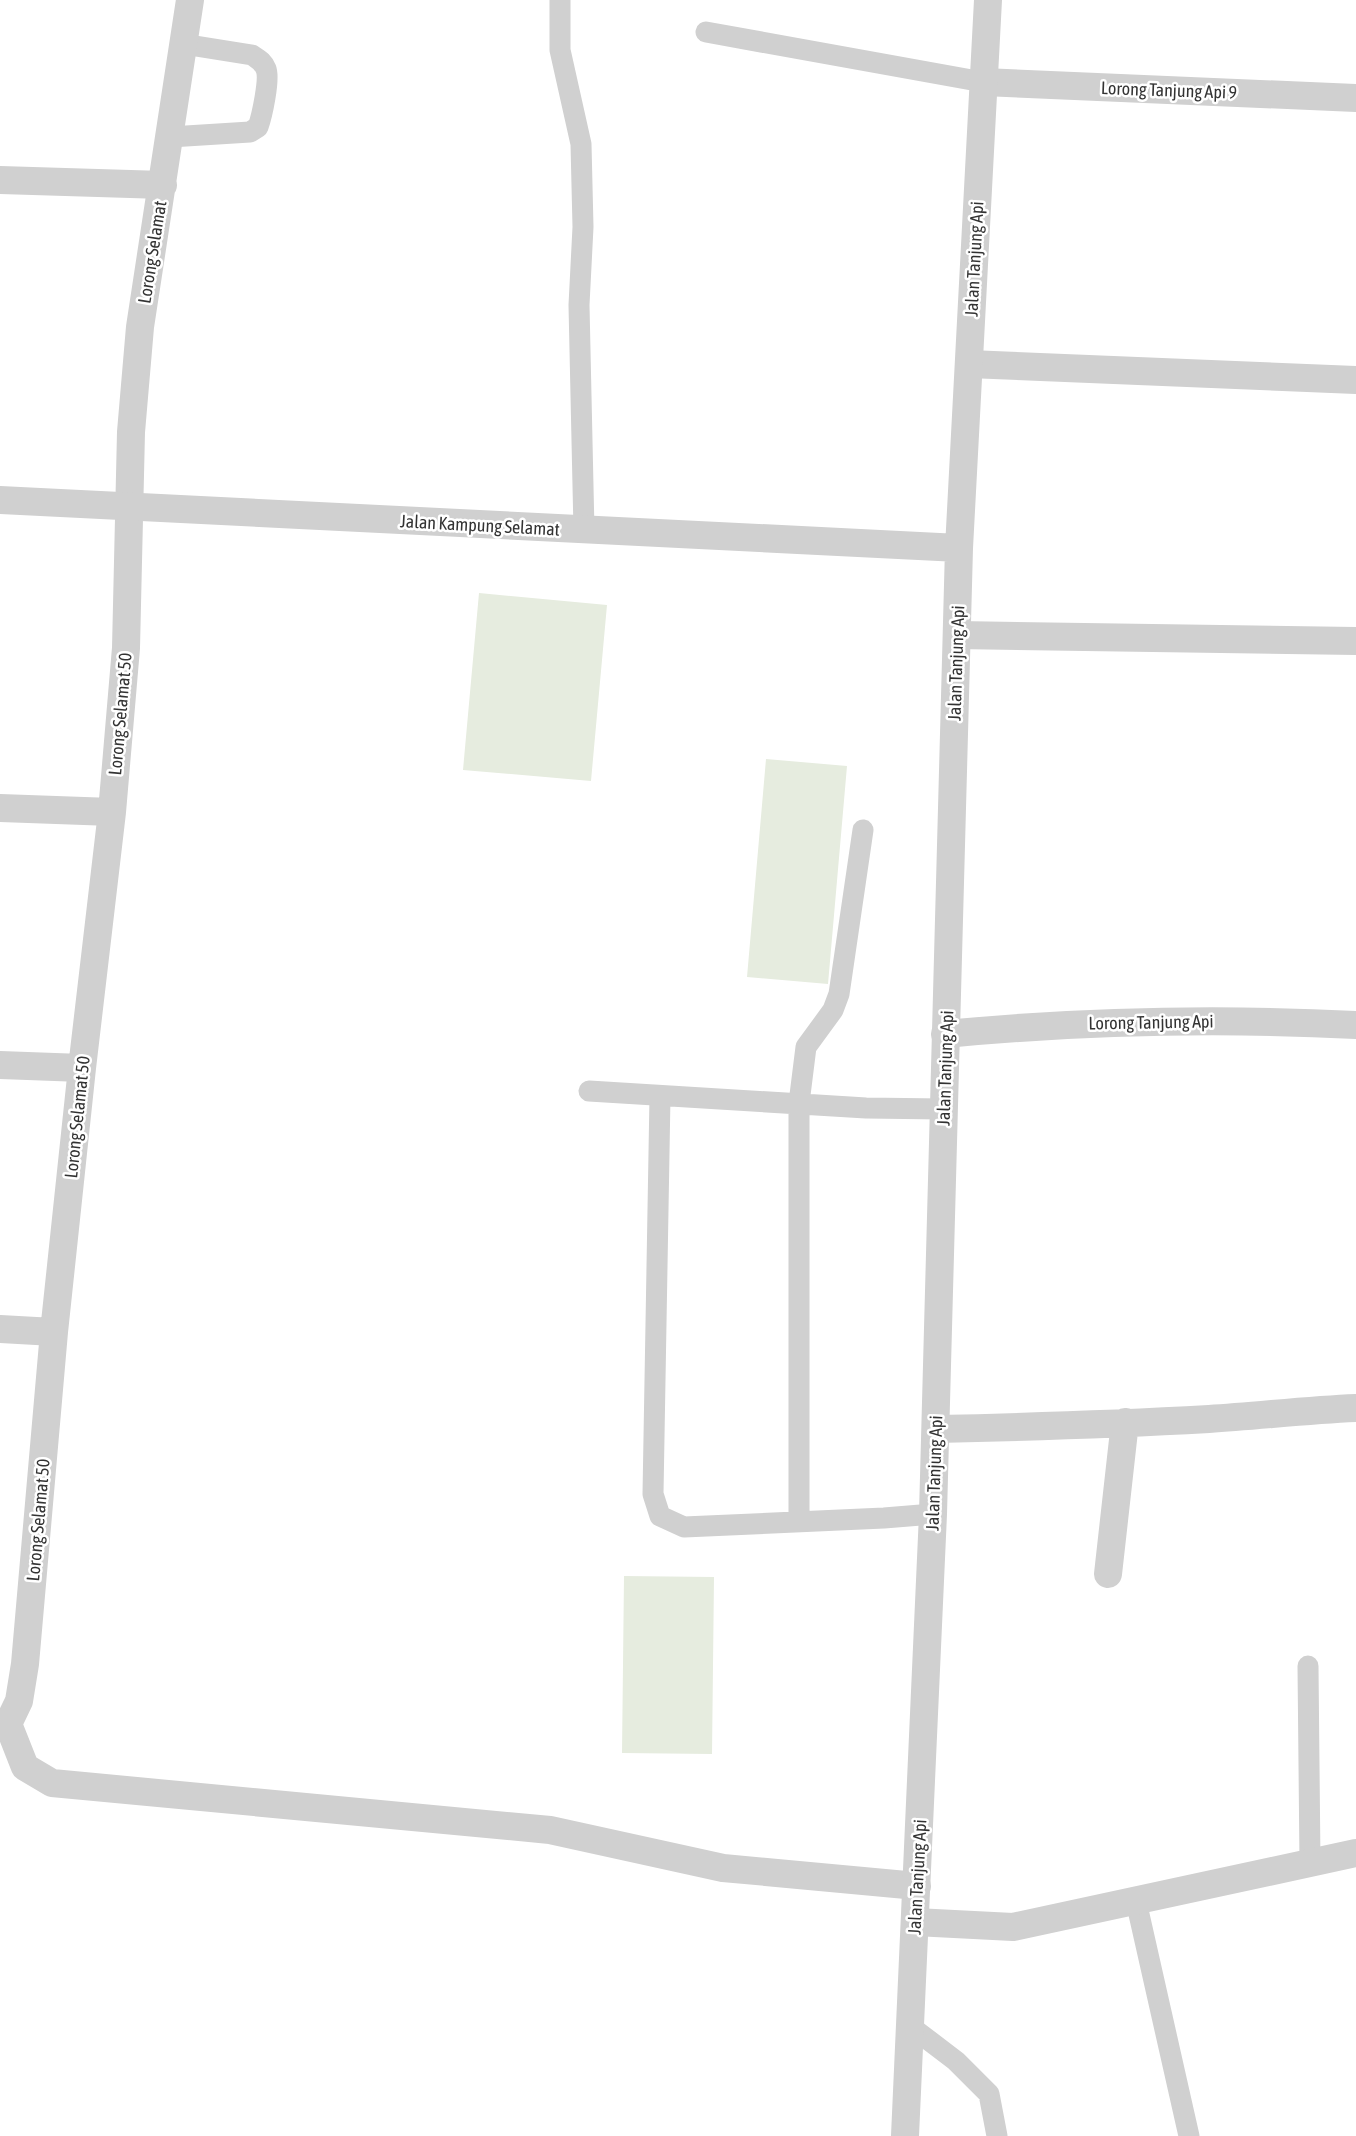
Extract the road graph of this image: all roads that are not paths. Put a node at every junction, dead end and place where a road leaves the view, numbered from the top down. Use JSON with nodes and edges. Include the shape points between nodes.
{"nodes":[{"id":1,"x":190,"y":0,"type":"edge"},
{"id":2,"x":560,"y":0,"type":"edge"},
{"id":3,"x":988,"y":0,"type":"edge"},
{"id":4,"x":706,"y":32,"type":"dead end"},
{"id":5,"x":184,"y":44,"type":"junction"},
{"id":6,"x":983,"y":82,"type":"junction"},
{"id":7,"x":1356,"y":98,"type":"edge"},
{"id":8,"x":170,"y":137,"type":"junction"},
{"id":9,"x":0,"y":180,"type":"edge"},
{"id":10,"x":163,"y":185,"type":"junction"},
{"id":11,"x":969,"y":364,"type":"junction"},
{"id":12,"x":1356,"y":380,"type":"edge"},
{"id":13,"x":0,"y":500,"type":"edge"},
{"id":14,"x":130,"y":506,"type":"junction"},
{"id":15,"x":584,"y":531,"type":"junction"},
{"id":16,"x":960,"y":548,"type":"junction"},
{"id":17,"x":957,"y":635,"type":"junction"},
{"id":18,"x":1356,"y":641,"type":"edge"},
{"id":19,"x":0,"y":808,"type":"edge"},
{"id":20,"x":112,"y":812,"type":"junction"},
{"id":21,"x":863,"y":830,"type":"dead end"},
{"id":22,"x":1356,"y":1024,"type":"edge"},
{"id":23,"x":945,"y":1034,"type":"junction"},
{"id":24,"x":0,"y":1065,"type":"edge"},
{"id":25,"x":82,"y":1068,"type":"junction"},
{"id":26,"x":589,"y":1091,"type":"dead end"},
{"id":27,"x":660,"y":1096,"type":"junction"},
{"id":28,"x":799,"y":1103,"type":"junction"},
{"id":29,"x":943,"y":1109,"type":"junction"},
{"id":30,"x":0,"y":1329,"type":"edge"},
{"id":31,"x":54,"y":1332,"type":"junction"},
{"id":32,"x":1356,"y":1408,"type":"edge"},
{"id":33,"x":1125,"y":1422,"type":"junction"},
{"id":34,"x":936,"y":1429,"type":"junction"},
{"id":35,"x":933,"y":1514,"type":"junction"},
{"id":36,"x":798,"y":1521,"type":"junction"},
{"id":37,"x":1108,"y":1574,"type":"dead end"},
{"id":38,"x":1308,"y":1666,"type":"dead end"},
{"id":39,"x":4,"y":1725,"type":"edge"},
{"id":40,"x":1356,"y":1853,"type":"edge"},
{"id":41,"x":1310,"y":1863,"type":"junction"},
{"id":42,"x":917,"y":1886,"type":"junction"},
{"id":43,"x":1136,"y":1901,"type":"junction"},
{"id":44,"x":915,"y":1922,"type":"junction"},
{"id":45,"x":910,"y":2026,"type":"junction"},
{"id":46,"x":905,"y":2136,"type":"edge"},
{"id":47,"x":997,"y":2136,"type":"edge"},
{"id":48,"x":1189,"y":2136,"type":"edge"}],
"edges":[{"from":1,"to":5,"type":"street","name":"Lorong Selamat"},
{"from":2,"to":15,"type":"lane","via":[[560,50],[581,144],[583,228],[579,305]]},
{"from":3,"to":6,"type":"street","name":"Jalan Tanjung Api"},
{"from":4,"to":6,"type":"lane"},
{"from":5,"to":8,"type":"street","name":"Lorong Selamat"},
{"from":5,"to":8,"type":"lane","via":[[252,55],[262,61],[267,70],[262,117],[258,128],[250,132]]},
{"from":6,"to":7,"type":"street","name":"Lorong Tanjung Api 9"},
{"from":6,"to":11,"type":"street","name":"Jalan Tanjung Api"},
{"from":8,"to":10,"type":"street","name":"Lorong Selamat"},
{"from":9,"to":10,"type":"street"},
{"from":10,"to":14,"type":"street","name":"Lorong Selamat","via":[[140,327],[131,432]]},
{"from":11,"to":12,"type":"street"},
{"from":11,"to":16,"type":"street","name":"Jalan Tanjung Api"},
{"from":13,"to":14,"type":"street","name":"Jalan Kampung Selamat"},
{"from":14,"to":15,"type":"street","name":"Jalan Kampung Selamat"},
{"from":14,"to":20,"type":"street","name":"Lorong Selamat 50","via":[[126,648]]},
{"from":15,"to":16,"type":"street","name":"Jalan Kampung Selamat"},
{"from":16,"to":17,"type":"street","name":"Jalan Tanjung Api"},
{"from":17,"to":18,"type":"street"},
{"from":17,"to":23,"type":"street","name":"Jalan Tanjung Api"},
{"from":19,"to":20,"type":"street"},
{"from":20,"to":25,"type":"street","name":"Lorong Selamat 50"},
{"from":21,"to":28,"type":"lane","via":[[840,994],[833,1010],[806,1047]]},
{"from":22,"to":23,"type":"street","name":"Lorong Tanjung Api","via":[[1120,1022]]},
{"from":23,"to":29,"type":"street","name":"Jalan Tanjung Api"},
{"from":24,"to":25,"type":"street"},
{"from":25,"to":31,"type":"street","name":"Lorong Selamat 50"},
{"from":26,"to":27,"type":"lane"},
{"from":27,"to":28,"type":"lane"},
{"from":27,"to":36,"type":"lane","via":[[653,1494],[660,1516],[684,1527]]},
{"from":28,"to":29,"type":"lane"},
{"from":28,"to":36,"type":"lane"},
{"from":29,"to":34,"type":"street","name":"Jalan Tanjung Api"},
{"from":30,"to":31,"type":"street"},
{"from":31,"to":39,"type":"street","name":"Lorong Selamat 50","via":[[25,1664],[19,1700]]},
{"from":32,"to":33,"type":"street"},
{"from":33,"to":34,"type":"street"},
{"from":33,"to":37,"type":"street"},
{"from":34,"to":35,"type":"street","name":"Jalan Tanjung Api"},
{"from":35,"to":36,"type":"lane"},
{"from":35,"to":42,"type":"street","name":"Jalan Tanjung Api"},
{"from":38,"to":41,"type":"lane"},
{"from":39,"to":42,"type":"street","via":[[25,1767],[52,1783],[550,1830],[723,1868]]},
{"from":40,"to":41,"type":"street"},
{"from":41,"to":43,"type":"street"},
{"from":42,"to":44,"type":"street","name":"Jalan Tanjung Api"},
{"from":43,"to":44,"type":"street","via":[[1013,1927]]},
{"from":43,"to":48,"type":"lane"},
{"from":44,"to":45,"type":"street","name":"Jalan Tanjung Api"},
{"from":45,"to":46,"type":"street","name":"Jalan Tanjung Api"},
{"from":45,"to":47,"type":"lane","via":[[956,2061],[989,2094]]}]}
